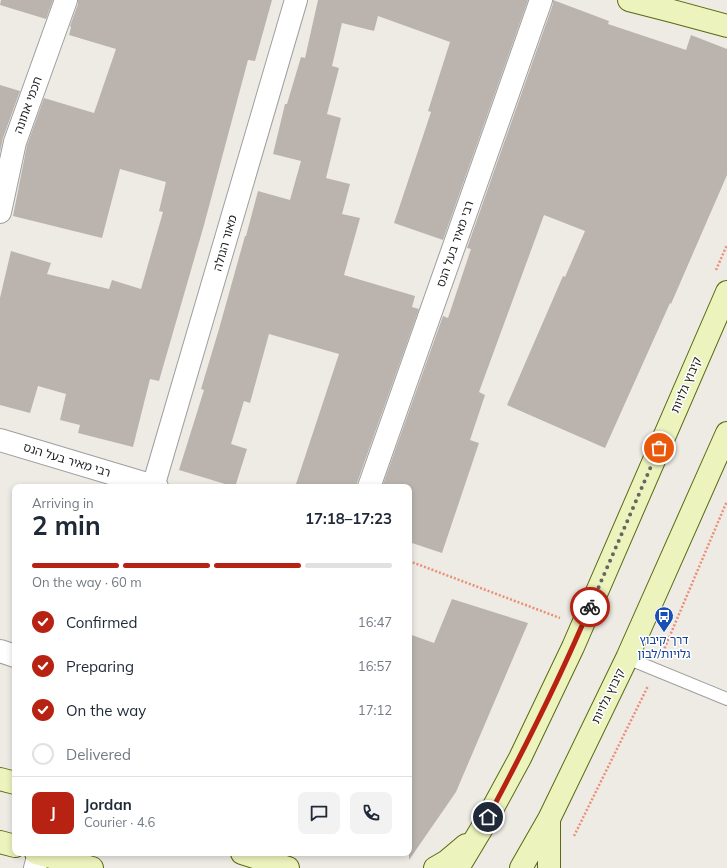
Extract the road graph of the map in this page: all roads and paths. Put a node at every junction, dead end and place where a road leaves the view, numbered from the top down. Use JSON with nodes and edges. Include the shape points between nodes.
{"nodes":[{"id":1,"x":66,"y":0,"type":"edge"},
{"id":2,"x":296,"y":0,"type":"edge"},
{"id":3,"x":541,"y":0,"type":"edge"},
{"id":4,"x":629,"y":0,"type":"edge"},
{"id":5,"x":727,"y":26,"type":"edge"},
{"id":6,"x":0,"y":212,"type":"edge"},
{"id":7,"x":727,"y":292,"type":"edge"},
{"id":8,"x":727,"y":433,"type":"edge"},
{"id":9,"x":0,"y":440,"type":"edge"},
{"id":10,"x":145,"y":484,"type":"edge"},
{"id":11,"x":156,"y":484,"type":"edge"},
{"id":12,"x":370,"y":484,"type":"edge"},
{"id":13,"x":412,"y":562,"type":"edge"},
{"id":14,"x":567,"y":621,"type":"dead end"},
{"id":15,"x":0,"y":651,"type":"edge"},
{"id":16,"x":12,"y":655,"type":"edge"},
{"id":17,"x":627,"y":658,"type":"junction"},
{"id":18,"x":727,"y":699,"type":"edge"},
{"id":19,"x":0,"y":779,"type":"edge"},
{"id":20,"x":12,"y":782,"type":"edge"},
{"id":21,"x":549,"y":819,"type":"junction"},
{"id":22,"x":482,"y":828,"type":"junction"},
{"id":23,"x":0,"y":842,"type":"edge"},
{"id":24,"x":12,"y":845,"type":"edge"},
{"id":25,"x":251,"y":856,"type":"edge"},
{"id":26,"x":37,"y":858,"type":"edge"},
{"id":27,"x":92,"y":868,"type":"edge"},
{"id":28,"x":288,"y":868,"type":"edge"},
{"id":29,"x":435,"y":868,"type":"edge"},
{"id":30,"x":458,"y":868,"type":"edge"},
{"id":31,"x":521,"y":868,"type":"edge"},
{"id":32,"x":549,"y":868,"type":"edge"}],
"edges":[{"from":1,"to":6,"type":"street","name":"חכמי אתונה","via":[[14,142]]},
{"from":2,"to":11,"type":"street","name":"מאור הגולה"},
{"from":3,"to":12,"type":"street","name":"רבי מאיר בעל הנס"},
{"from":4,"to":5,"type":"main road"},
{"from":7,"to":22,"type":"main road","name":"קיבוץ גלויות","via":[[573,646],[520,758]]},
{"from":8,"to":17,"type":"main road","name":"קיבוץ גלויות"},
{"from":9,"to":10,"type":"street","name":"רבי מאיר בעל הנס"},
{"from":13,"to":14,"type":"path"},
{"from":15,"to":16,"type":"street"},
{"from":17,"to":18,"type":"lane"},
{"from":17,"to":21,"type":"main road","name":"קיבוץ גלויות"},
{"from":19,"to":20,"type":"main road"},
{"from":21,"to":31,"type":"main road","name":"קיבוץ גלויות"},
{"from":21,"to":32,"type":"main road"},
{"from":22,"to":29,"type":"main road","via":[[459,852]]},
{"from":22,"to":30,"type":"main road","name":"קיבוץ גלויות"},
{"from":23,"to":24,"type":"main road"},
{"from":25,"to":28,"type":"main road"},
{"from":26,"to":27,"type":"main road"}]}
